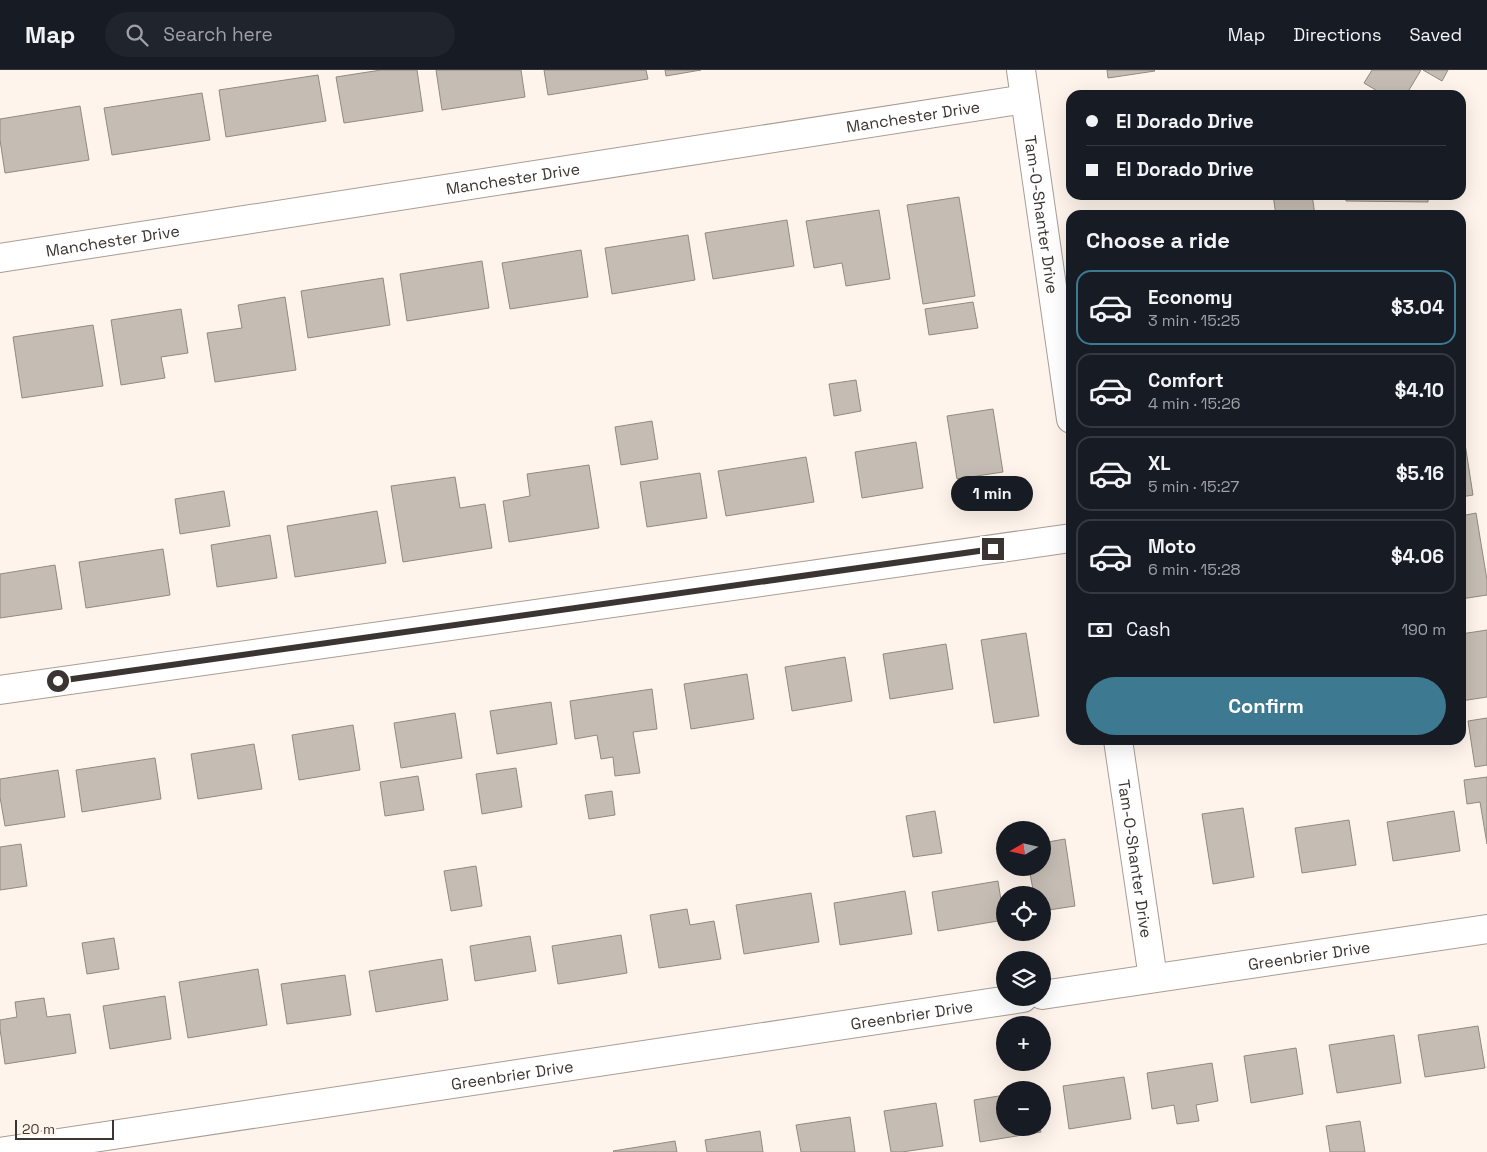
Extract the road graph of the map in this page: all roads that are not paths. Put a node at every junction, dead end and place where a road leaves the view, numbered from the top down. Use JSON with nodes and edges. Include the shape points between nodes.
{"nodes":[{"id":1,"x":1021,"y":70,"type":"edge"},
{"id":2,"x":1025,"y":99,"type":"junction"},
{"id":3,"x":0,"y":258,"type":"edge"},
{"id":4,"x":1066,"y":385,"type":"edge"},
{"id":5,"x":1066,"y":539,"type":"edge"},
{"id":6,"x":0,"y":690,"type":"edge"},
{"id":7,"x":1119,"y":745,"type":"edge"},
{"id":8,"x":1487,"y":929,"type":"edge"},
{"id":9,"x":1153,"y":978,"type":"junction"},
{"id":10,"x":1051,"y":994,"type":"edge"},
{"id":11,"x":996,"y":1002,"type":"edge"},
{"id":12,"x":0,"y":1152,"type":"edge"}],
"edges":[{"from":1,"to":2,"type":"street","name":"Tam-O-Shanter Drive"},
{"from":2,"to":3,"type":"street","name":"Manchester Drive"},
{"from":2,"to":4,"type":"street","name":"Tam-O-Shanter Drive"},
{"from":5,"to":6,"type":"street"},
{"from":7,"to":9,"type":"street","name":"Tam-O-Shanter Drive"},
{"from":8,"to":9,"type":"street","name":"Greenbrier Drive"},
{"from":9,"to":10,"type":"street","name":"Greenbrier Drive"},
{"from":11,"to":12,"type":"street","name":"Greenbrier Drive"}]}
